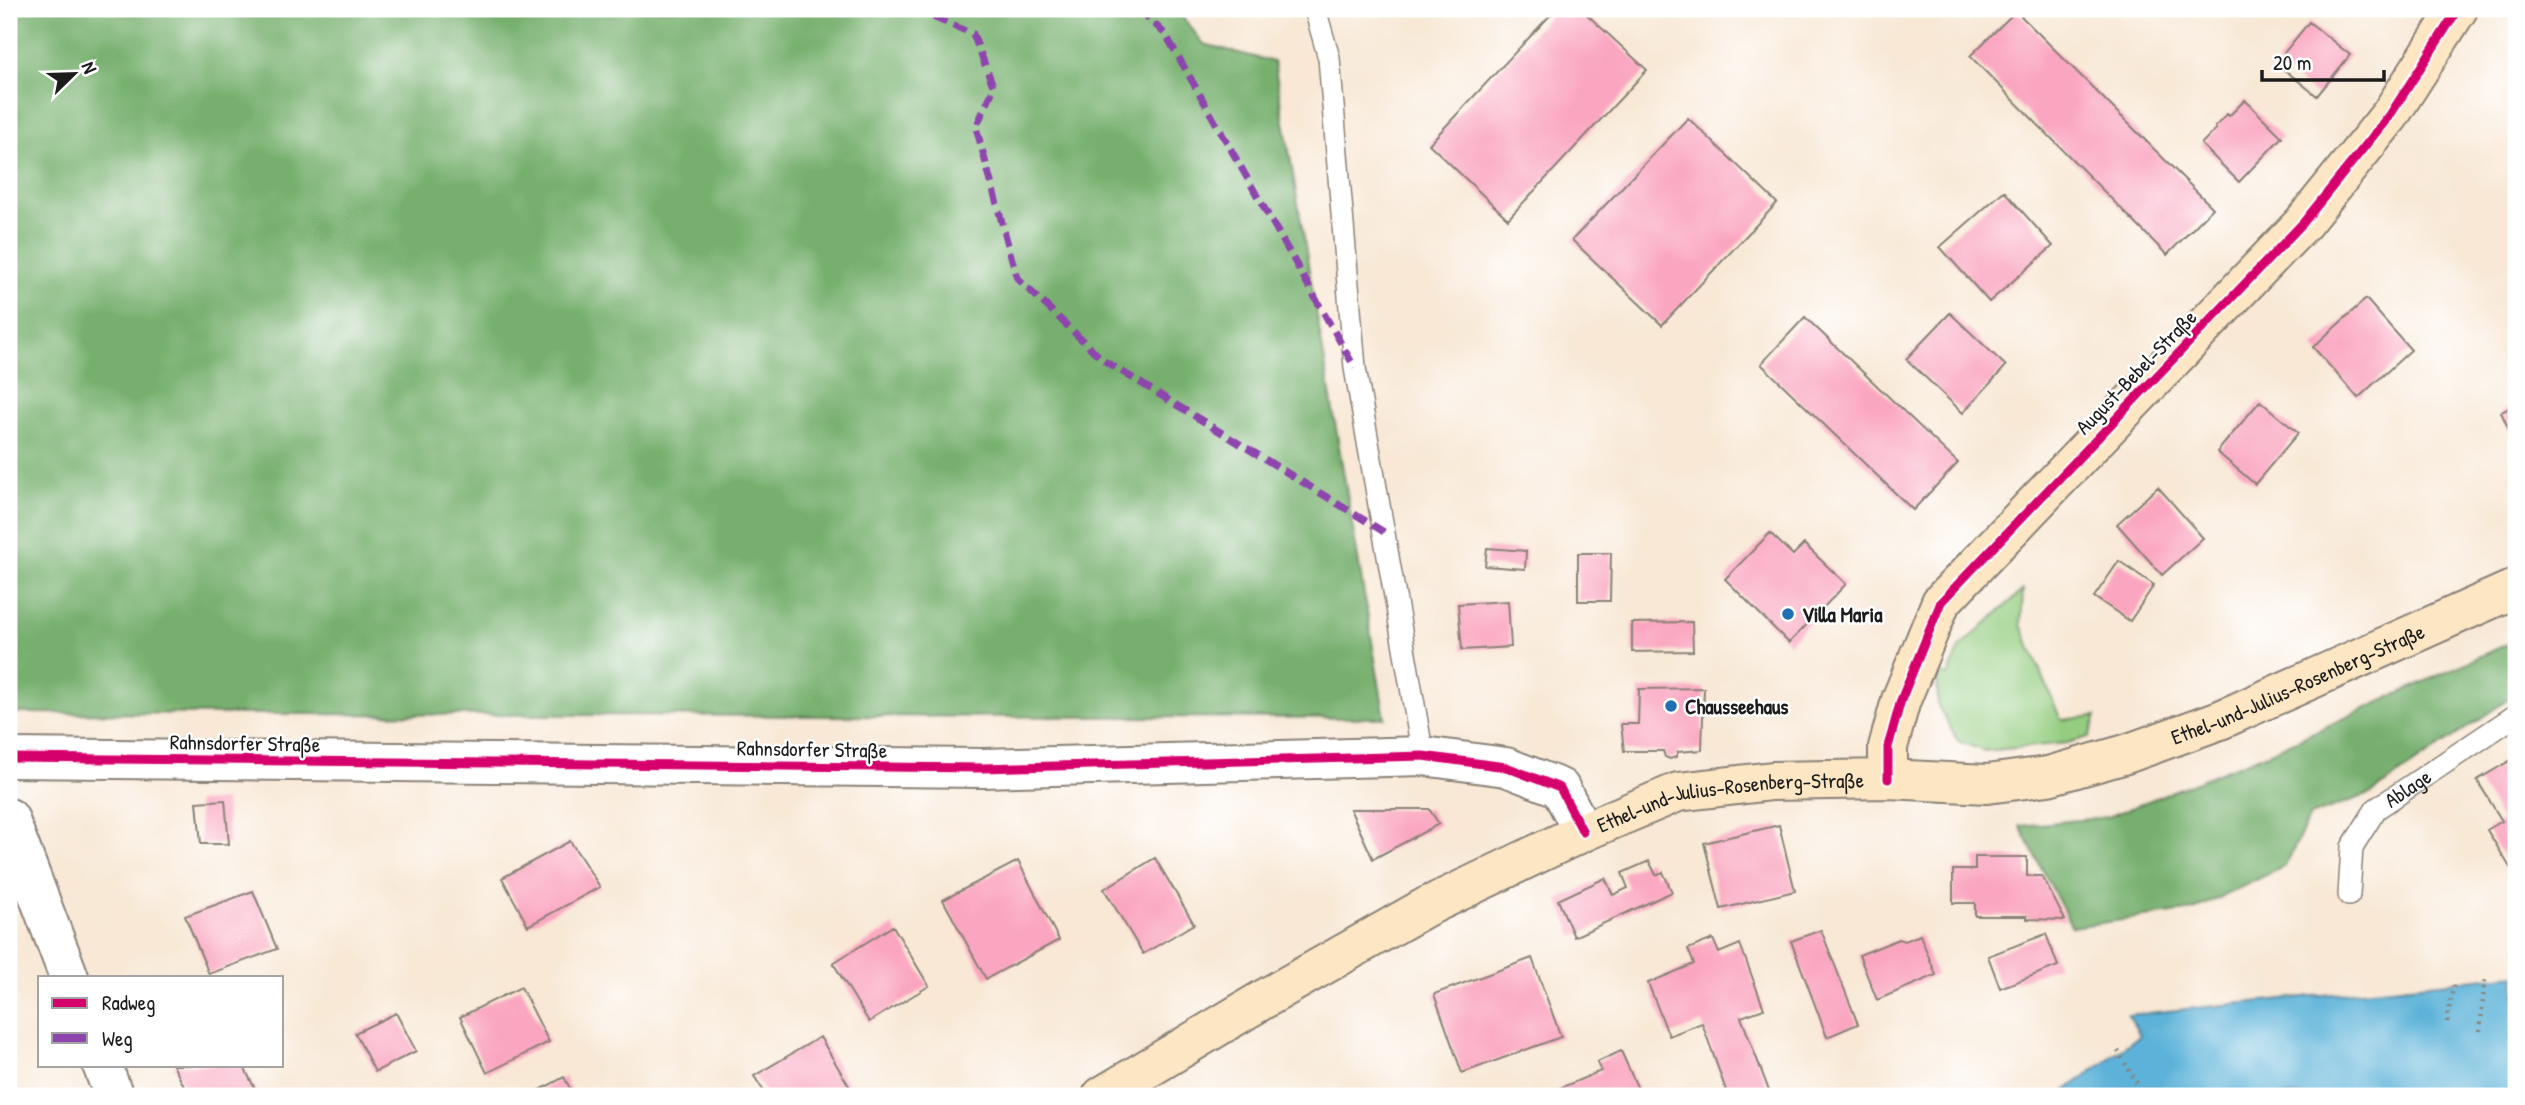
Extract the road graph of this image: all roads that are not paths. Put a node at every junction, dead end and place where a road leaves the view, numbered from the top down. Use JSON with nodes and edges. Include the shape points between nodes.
{"nodes":[{"id":1,"x":1315,"y":9,"type":"edge"},
{"id":2,"x":2458,"y":9,"type":"edge"},
{"id":3,"x":2516,"y":588,"type":"edge"},
{"id":4,"x":2516,"y":715,"type":"edge"},
{"id":5,"x":1423,"y":756,"type":"junction"},
{"id":6,"x":9,"y":758,"type":"edge"},
{"id":7,"x":1888,"y":779,"type":"junction"},
{"id":8,"x":9,"y":818,"type":"edge"},
{"id":9,"x":1583,"y":832,"type":"junction"},
{"id":10,"x":2349,"y":895,"type":"dead end"},
{"id":11,"x":69,"y":976,"type":"edge"},
{"id":12,"x":102,"y":1066,"type":"edge"},
{"id":13,"x":114,"y":1096,"type":"edge"},
{"id":14,"x":1102,"y":1096,"type":"edge"}],
"edges":[{"from":1,"to":5,"type":"lane","via":[[1329,58],[1355,368]]},
{"from":2,"to":7,"type":"main road","name":"August-Bebel-Straße","via":[[2390,115],[2304,223],[1941,603],[1901,700],[1888,747]]},
{"from":3,"to":7,"type":"main road","name":"Ethel-und-Julius-Rosenberg-Straße","via":[[2220,720],[2126,754],[2048,776],[1987,785]]},
{"from":4,"to":10,"type":"lane","name":"Ablage","via":[[2376,808],[2352,847]]},
{"from":5,"to":6,"type":"street","name":"Rahnsdorfer Straße","via":[[983,768]]},
{"from":5,"to":9,"type":"street","name":"Rahnsdorfer Straße","via":[[1506,767],[1560,788]]},
{"from":7,"to":9,"type":"main road","name":"Ethel-und-Julius-Rosenberg-Straße","via":[[1772,781],[1678,792]]},
{"from":8,"to":11,"type":"street"},
{"from":9,"to":14,"type":"main road","name":"Ethel-und-Julius-Rosenberg-Straße","via":[[1426,907]]},
{"from":12,"to":13,"type":"street"}]}
